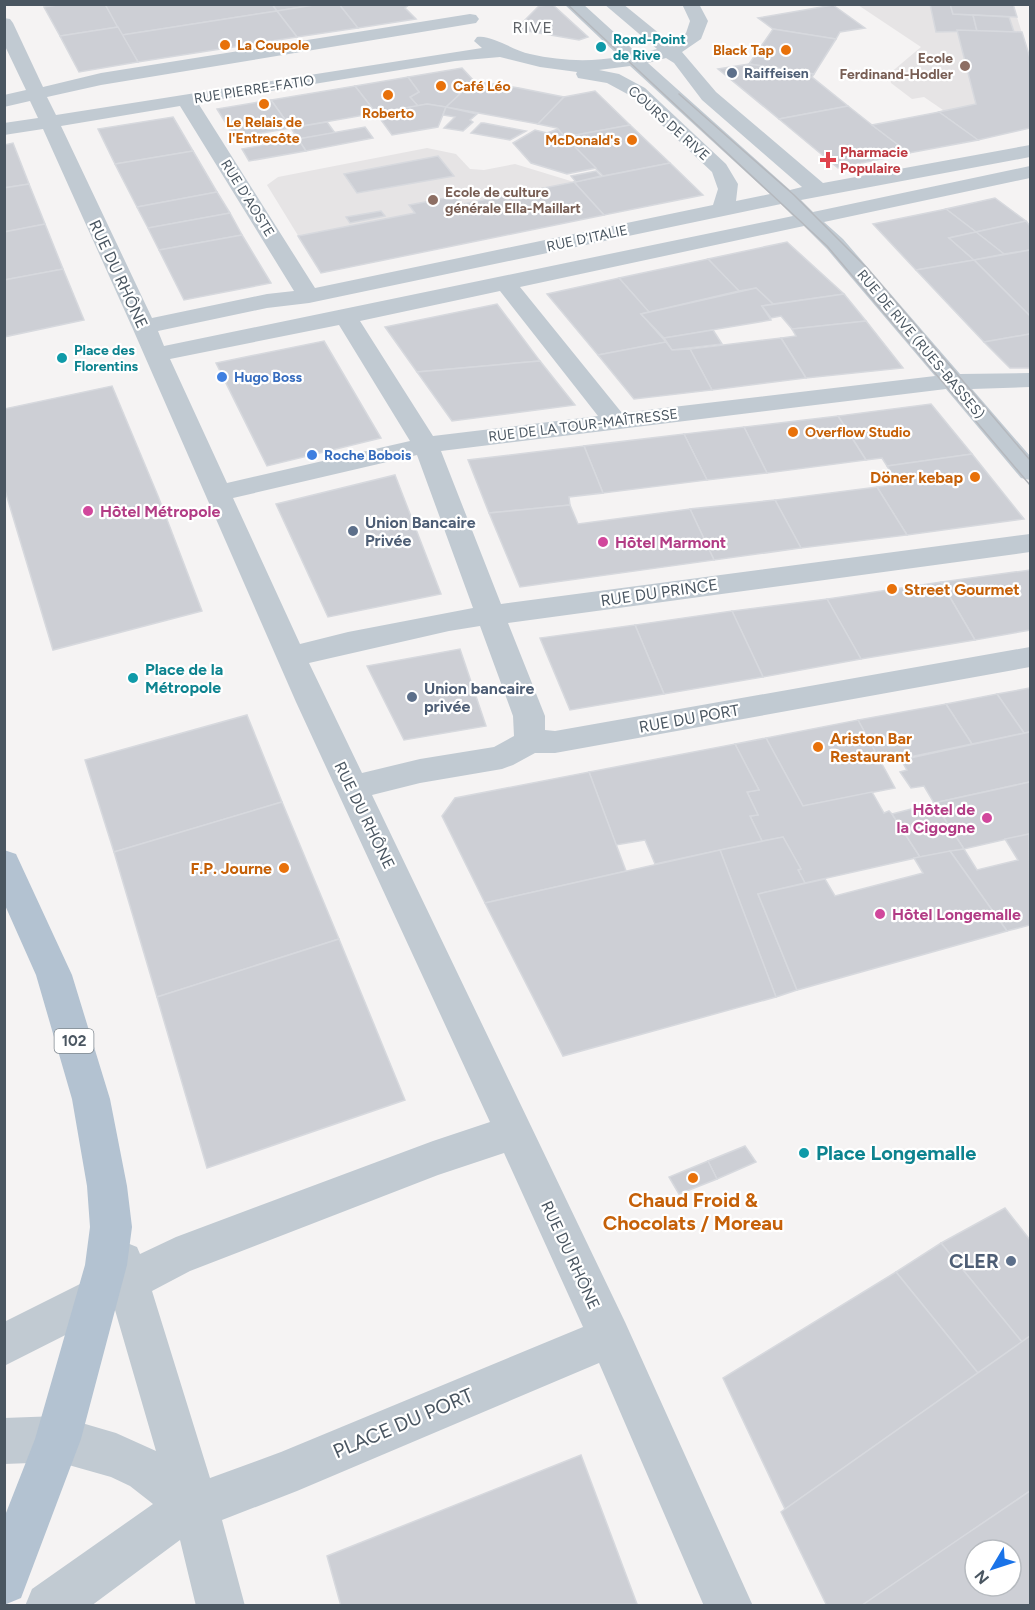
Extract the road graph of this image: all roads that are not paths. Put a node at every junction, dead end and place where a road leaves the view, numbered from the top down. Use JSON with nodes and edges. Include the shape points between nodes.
{"nodes":[{"id":1,"x":572,"y":4,"type":"edge"},
{"id":2,"x":612,"y":4,"type":"edge"},
{"id":3,"x":640,"y":4,"type":"edge"},
{"id":4,"x":690,"y":4,"type":"edge"},
{"id":5,"x":475,"y":12,"type":"edge"},
{"id":6,"x":4,"y":23,"type":"edge"},
{"id":7,"x":676,"y":48,"type":"junction"},
{"id":8,"x":503,"y":51,"type":"junction"},
{"id":9,"x":537,"y":61,"type":"junction"},
{"id":10,"x":636,"y":61,"type":"junction"},
{"id":11,"x":186,"y":100,"type":"junction"},
{"id":12,"x":4,"y":101,"type":"edge"},
{"id":13,"x":42,"y":108,"type":"junction"},
{"id":14,"x":4,"y":129,"type":"edge"},
{"id":15,"x":1030,"y":151,"type":"edge"},
{"id":16,"x":1030,"y":172,"type":"edge"},
{"id":17,"x":819,"y":191,"type":"junction"},
{"id":18,"x":786,"y":197,"type":"junction"},
{"id":19,"x":721,"y":211,"type":"junction"},
{"id":20,"x":809,"y":219,"type":"junction"},
{"id":21,"x":505,"y":283,"type":"junction"},
{"id":22,"x":309,"y":296,"type":"junction"},
{"id":23,"x":346,"y":317,"type":"junction"},
{"id":24,"x":144,"y":327,"type":"junction"},
{"id":25,"x":156,"y":355,"type":"junction"},
{"id":26,"x":1030,"y":380,"type":"edge"},
{"id":27,"x":953,"y":381,"type":"junction"},
{"id":28,"x":615,"y":421,"type":"junction"},
{"id":29,"x":426,"y":445,"type":"junction"},
{"id":30,"x":1030,"y":472,"type":"edge"},
{"id":31,"x":218,"y":493,"type":"junction"},
{"id":32,"x":1030,"y":543,"type":"edge"},
{"id":33,"x":491,"y":616,"type":"junction"},
{"id":34,"x":291,"y":657,"type":"junction"},
{"id":35,"x":1030,"y":657,"type":"edge"},
{"id":36,"x":531,"y":741,"type":"junction"},
{"id":37,"x":351,"y":788,"type":"junction"},
{"id":38,"x":4,"y":863,"type":"edge"},
{"id":39,"x":513,"y":1132,"type":"junction"},
{"id":40,"x":112,"y":1291,"type":"junction"},
{"id":41,"x":610,"y":1337,"type":"junction"},
{"id":42,"x":4,"y":1345,"type":"edge"},
{"id":43,"x":58,"y":1439,"type":"junction"},
{"id":44,"x":4,"y":1441,"type":"edge"},
{"id":45,"x":196,"y":1509,"type":"junction"},
{"id":46,"x":4,"y":1581,"type":"edge"},
{"id":47,"x":49,"y":1605,"type":"edge"},
{"id":48,"x":221,"y":1605,"type":"edge"},
{"id":49,"x":729,"y":1605,"type":"edge"}],
"edges":[{"from":1,"to":10,"type":"street","name":"RUE DE RIVE (RUES-BASSES)"},
{"from":2,"to":7,"type":"street","via":[[650,37]]},
{"from":3,"to":7,"type":"street","via":[[666,26]]},
{"from":4,"to":7,"type":"street","via":[[699,20],[698,28]]},
{"from":5,"to":8,"type":"street","via":[[476,34]]},
{"from":5,"to":13,"type":"street","name":"RUE PIERRE-FATIO","via":[[101,79]]},
{"from":6,"to":13,"type":"street","name":"RUE DU RHÔNE"},
{"from":7,"to":10,"type":"street"},
{"from":7,"to":17,"type":"street","via":[[709,96]]},
{"from":8,"to":9,"type":"street"},
{"from":8,"to":11,"type":"street","name":"RUE PIERRE-FATIO"},
{"from":9,"to":10,"type":"street","via":[[580,66]]},
{"from":9,"to":19,"type":"street","name":"COURS DE RIVE","via":[[612,78],[638,92],[727,178],[730,188]]},
{"from":10,"to":18,"type":"street","name":"RUE DE RIVE (RUES-BASSES)"},
{"from":11,"to":13,"type":"street","name":"RUE PIERRE-FATIO"},
{"from":11,"to":22,"type":"street","name":"RUE D'AOSTE"},
{"from":12,"to":13,"type":"street","name":"RUE PIERRE-FATIO"},
{"from":13,"to":13,"type":"street","via":[[129,99],[435,48],[458,37],[425,38],[114,89]]},
{"from":13,"to":14,"type":"street","name":"RUE PIERRE-FATIO"},
{"from":13,"to":24,"type":"street","name":"RUE DU RHÔNE"},
{"from":15,"to":17,"type":"street","name":"RUE D'ITALIE"},
{"from":16,"to":20,"type":"street","name":"RUE D'ITALIE"},
{"from":17,"to":18,"type":"street","name":"RUE D'ITALIE"},
{"from":17,"to":20,"type":"street"},
{"from":18,"to":19,"type":"street","name":"RUE D'ITALIE"},
{"from":18,"to":20,"type":"street","name":"RUE DE RIVE (RUES-BASSES)"},
{"from":19,"to":22,"type":"street","name":"RUE D'ITALIE"},
{"from":20,"to":21,"type":"street","name":"RUE D'ITALIE"},
{"from":20,"to":27,"type":"street","name":"RUE DE RIVE (RUES-BASSES)","via":[[859,270]]},
{"from":21,"to":23,"type":"street","name":"RUE D'ITALIE"},
{"from":21,"to":28,"type":"street"},
{"from":22,"to":24,"type":"street","name":"RUE D'ITALIE"},
{"from":23,"to":25,"type":"street","name":"RUE D'ITALIE"},
{"from":23,"to":29,"type":"street"},
{"from":24,"to":25,"type":"street","name":"RUE DU RHÔNE"},
{"from":25,"to":31,"type":"street","name":"RUE DU RHÔNE"},
{"from":26,"to":27,"type":"street","name":"RUE DE LA TOUR-MAÎTRESSE"},
{"from":27,"to":28,"type":"street","name":"RUE DE LA TOUR-MAÎTRESSE"},
{"from":27,"to":30,"type":"street","name":"RUE DE RIVE (RUES-BASSES)"},
{"from":28,"to":29,"type":"street","name":"RUE DE LA TOUR-MAÎTRESSE"},
{"from":29,"to":31,"type":"street","name":"RUE DE LA TOUR-MAÎTRESSE"},
{"from":29,"to":33,"type":"street"},
{"from":31,"to":34,"type":"street","name":"RUE DU RHÔNE"},
{"from":32,"to":33,"type":"street","name":"RUE DU PRINCE"},
{"from":33,"to":34,"type":"street","name":"RUE DU PRINCE","via":[[449,621]]},
{"from":33,"to":36,"type":"street","via":[[529,716]]},
{"from":34,"to":37,"type":"street","name":"RUE DU RHÔNE"},
{"from":35,"to":36,"type":"street","name":"RUE DU PORT","via":[[555,742]]},
{"from":36,"to":37,"type":"street","name":"RUE DU PORT","via":[[502,757]]},
{"from":37,"to":39,"type":"street","name":"RUE DU RHÔNE"},
{"from":38,"to":40,"type":"main road","number":"102","via":[[54,975],[91,1099],[107,1186],[111,1227],[106,1265]]},
{"from":39,"to":40,"type":"street","via":[[210,1243],[148,1269]]},
{"from":39,"to":41,"type":"street","name":"RUE DU RHÔNE"},
{"from":40,"to":42,"type":"street"},
{"from":40,"to":43,"type":"main road","number":"102"},
{"from":40,"to":45,"type":"street"},
{"from":41,"to":45,"type":"street","name":"PLACE DU PORT"},
{"from":41,"to":49,"type":"street","name":"RUE DU RHÔNE"},
{"from":43,"to":44,"type":"street"},
{"from":43,"to":45,"type":"street","via":[[116,1456],[146,1470]]},
{"from":43,"to":46,"type":"main road","number":"102"},
{"from":45,"to":47,"type":"street","name":"PLACE DU PORT","via":[[161,1525]]},
{"from":45,"to":48,"type":"street"}]}
